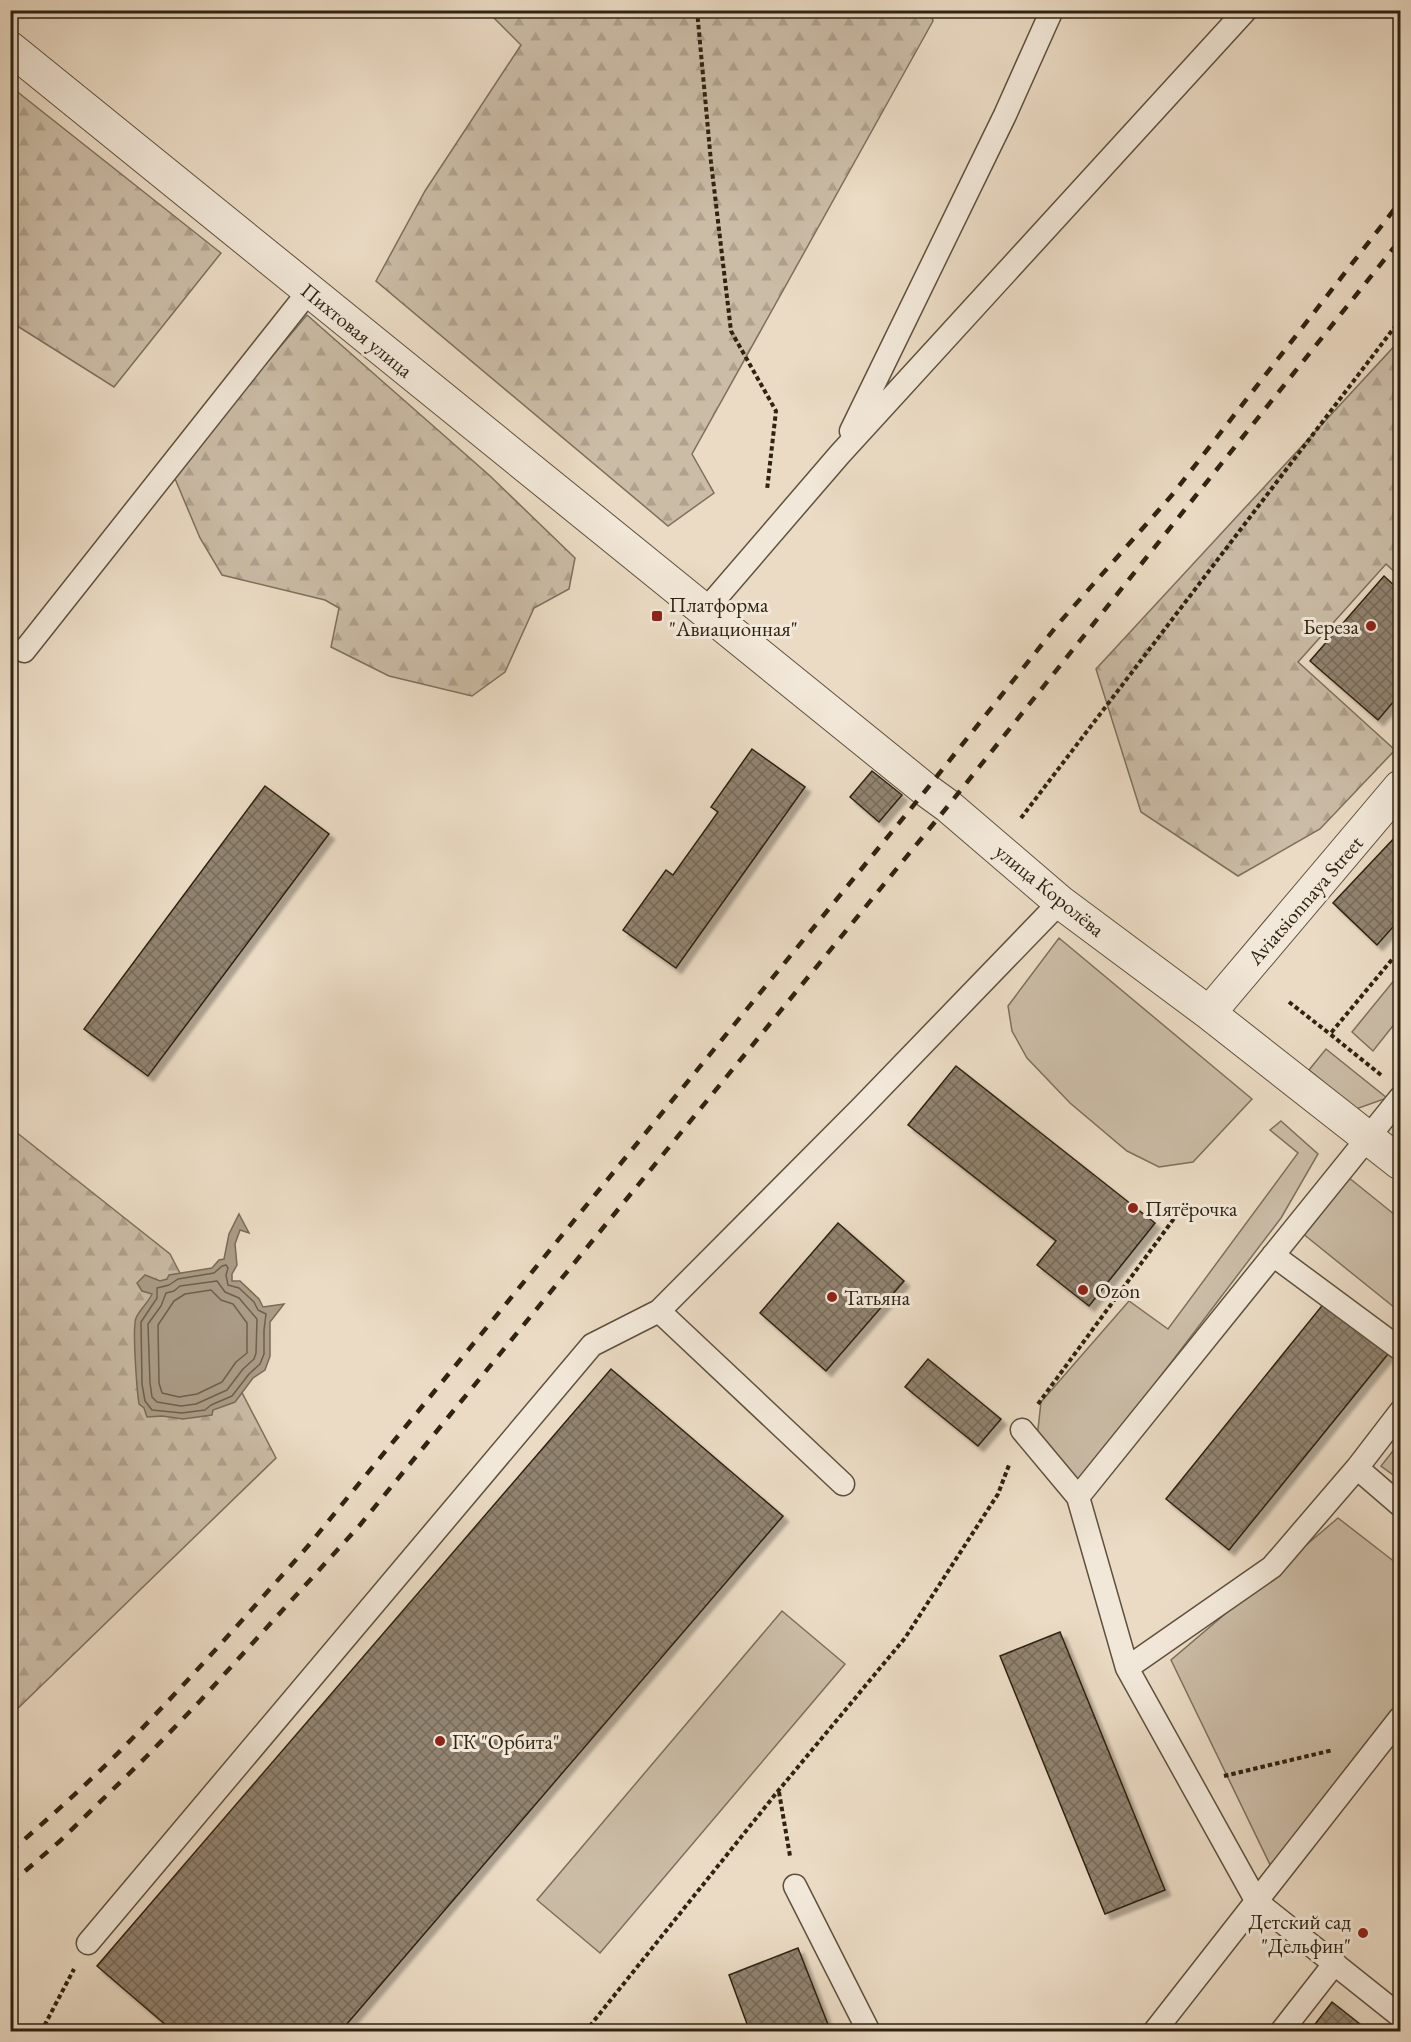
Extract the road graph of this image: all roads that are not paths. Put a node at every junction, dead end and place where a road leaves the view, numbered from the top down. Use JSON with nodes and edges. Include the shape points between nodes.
{"nodes":[{"id":1,"x":1052,"y":10,"type":"edge"},
{"id":2,"x":1246,"y":10,"type":"edge"},
{"id":3,"x":10,"y":48,"type":"edge"},
{"id":4,"x":309,"y":291,"type":"junction"},
{"id":5,"x":840,"y":454,"type":"junction"},
{"id":6,"x":704,"y":612,"type":"junction"},
{"id":7,"x":24,"y":651,"type":"dead end"},
{"id":8,"x":1401,"y":787,"type":"edge"},
{"id":9,"x":1060,"y":902,"type":"junction"},
{"id":10,"x":1209,"y":1013,"type":"junction"},
{"id":11,"x":1401,"y":1098,"type":"edge"},
{"id":12,"x":1368,"y":1138,"type":"junction"},
{"id":13,"x":1401,"y":1163,"type":"edge"},
{"id":14,"x":1273,"y":1255,"type":"junction"},
{"id":15,"x":659,"y":1311,"type":"junction"},
{"id":16,"x":1401,"y":1348,"type":"edge"},
{"id":17,"x":1401,"y":1412,"type":"edge"},
{"id":18,"x":1022,"y":1430,"type":"road end"},
{"id":19,"x":1357,"y":1468,"type":"junction"},
{"id":20,"x":843,"y":1484,"type":"dead end"},
{"id":21,"x":1078,"y":1497,"type":"junction"},
{"id":22,"x":1401,"y":1505,"type":"edge"},
{"id":23,"x":1127,"y":1668,"type":"junction"},
{"id":24,"x":1401,"y":1718,"type":"edge"},
{"id":25,"x":795,"y":1886,"type":"road end"},
{"id":26,"x":1257,"y":1902,"type":"junction"},
{"id":27,"x":88,"y":1943,"type":"road end"},
{"id":28,"x":1335,"y":1963,"type":"junction"},
{"id":29,"x":1401,"y":2016,"type":"edge"},
{"id":30,"x":869,"y":2031,"type":"edge"},
{"id":31,"x":1154,"y":2031,"type":"edge"},
{"id":32,"x":1281,"y":2031,"type":"edge"}],
"edges":[{"from":1,"to":5,"type":"lane"},
{"from":2,"to":5,"type":"lane"},
{"from":3,"to":4,"type":"street","name":"Пихтовая улица"},
{"from":4,"to":6,"type":"street","name":"Пихтовая улица"},
{"from":4,"to":7,"type":"lane"},
{"from":5,"to":6,"type":"lane"},
{"from":6,"to":9,"type":"street","name":"улица Королёва","via":[[948,806]]},
{"from":8,"to":10,"type":"street","name":"Aviatsionnaya Street"},
{"from":9,"to":10,"type":"street","name":"улица Королёва"},
{"from":9,"to":15,"type":"lane"},
{"from":10,"to":12,"type":"street","name":"улица Королёва"},
{"from":11,"to":12,"type":"lane"},
{"from":12,"to":13,"type":"street","name":"улица Королёва"},
{"from":12,"to":14,"type":"lane"},
{"from":14,"to":16,"type":"lane"},
{"from":14,"to":21,"type":"lane"},
{"from":15,"to":20,"type":"lane"},
{"from":15,"to":27,"type":"lane","via":[[592,1345]]},
{"from":17,"to":19,"type":"lane"},
{"from":18,"to":21,"type":"lane"},
{"from":19,"to":22,"type":"lane"},
{"from":19,"to":23,"type":"lane","via":[[1272,1567]]},
{"from":21,"to":23,"type":"lane"},
{"from":23,"to":26,"type":"lane"},
{"from":24,"to":26,"type":"lane"},
{"from":25,"to":30,"type":"lane"},
{"from":26,"to":28,"type":"lane"},
{"from":26,"to":31,"type":"lane"},
{"from":28,"to":29,"type":"lane"},
{"from":28,"to":32,"type":"lane"}]}
